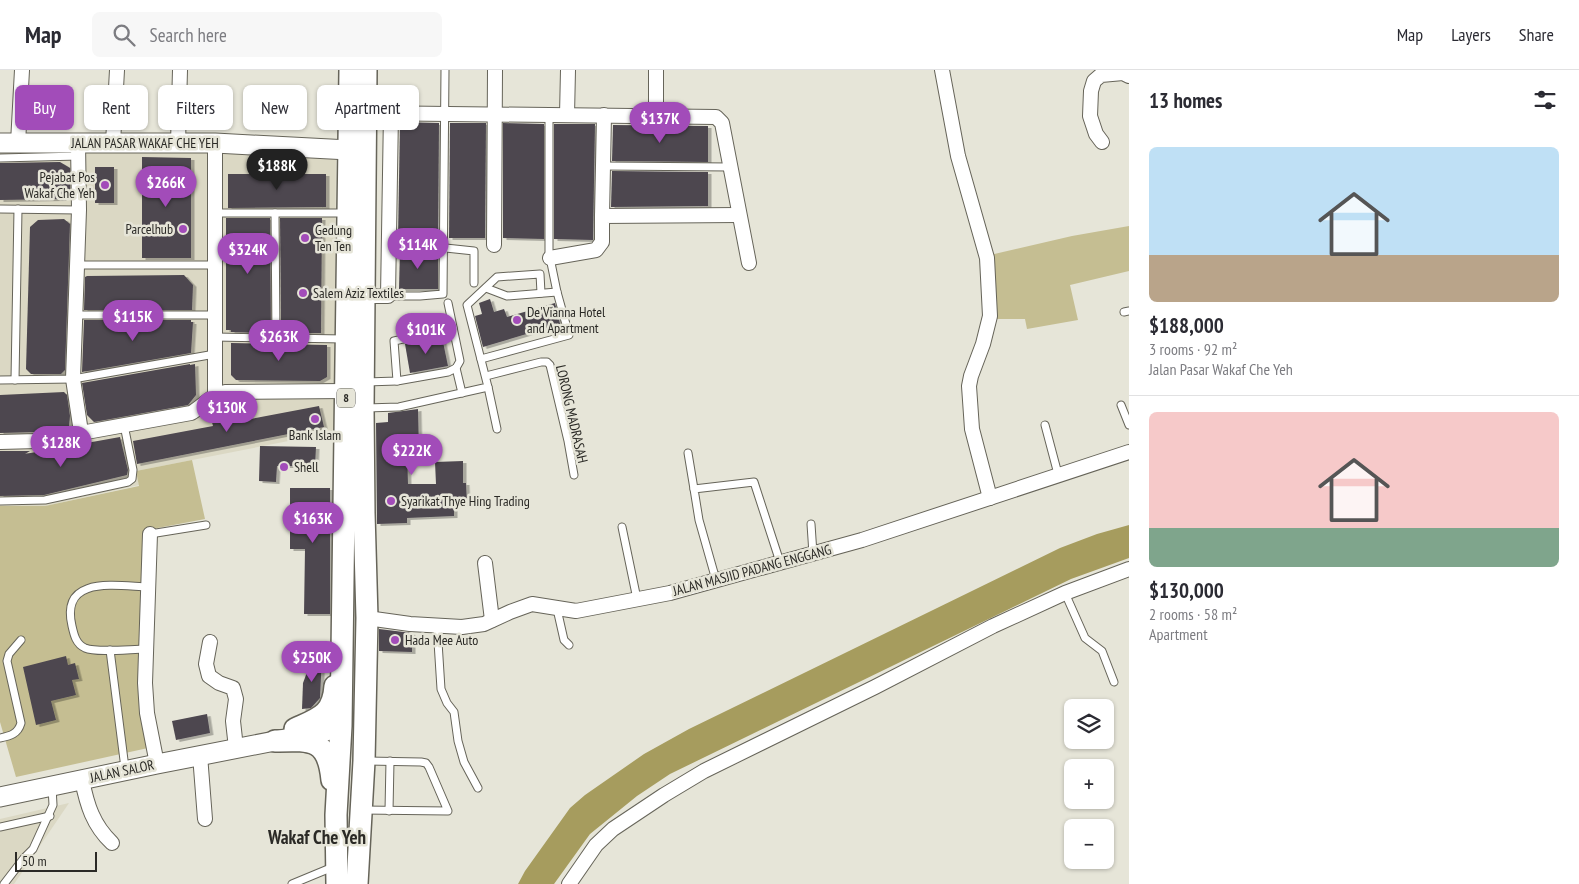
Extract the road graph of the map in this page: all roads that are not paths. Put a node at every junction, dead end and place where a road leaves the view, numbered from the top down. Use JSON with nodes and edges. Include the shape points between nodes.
{"nodes":[{"id":1,"x":22,"y":70,"type":"edge"},
{"id":2,"x":117,"y":70,"type":"edge"},
{"id":3,"x":180,"y":70,"type":"edge"},
{"id":4,"x":350,"y":70,"type":"edge"},
{"id":5,"x":366,"y":70,"type":"edge"},
{"id":6,"x":445,"y":70,"type":"edge"},
{"id":7,"x":495,"y":70,"type":"edge"},
{"id":8,"x":568,"y":70,"type":"edge"},
{"id":9,"x":656,"y":70,"type":"edge"},
{"id":10,"x":942,"y":70,"type":"edge"},
{"id":11,"x":1129,"y":76,"type":"edge"},
{"id":12,"x":366,"y":85,"type":"edge"},
{"id":13,"x":419,"y":114,"type":"edge"},
{"id":14,"x":444,"y":114,"type":"junction"},
{"id":15,"x":495,"y":114,"type":"junction"},
{"id":16,"x":549,"y":114,"type":"junction"},
{"id":17,"x":567,"y":115,"type":"junction"},
{"id":18,"x":604,"y":115,"type":"junction"},
{"id":19,"x":656,"y":116,"type":"junction"},
{"id":20,"x":366,"y":130,"type":"edge"},
{"id":21,"x":391,"y":130,"type":"edge"},
{"id":22,"x":1102,"y":142,"type":"dead end"},
{"id":23,"x":9,"y":143,"type":"edge"},
{"id":24,"x":114,"y":143,"type":"junction"},
{"id":25,"x":178,"y":143,"type":"junction"},
{"id":26,"x":215,"y":143,"type":"junction"},
{"id":27,"x":79,"y":150,"type":"junction"},
{"id":28,"x":349,"y":150,"type":"junction"},
{"id":29,"x":0,"y":158,"type":"edge"},
{"id":30,"x":603,"y":166,"type":"junction"},
{"id":31,"x":730,"y":167,"type":"junction"},
{"id":32,"x":0,"y":209,"type":"edge"},
{"id":33,"x":18,"y":210,"type":"junction"},
{"id":34,"x":78,"y":210,"type":"junction"},
{"id":35,"x":215,"y":213,"type":"junction"},
{"id":36,"x":275,"y":213,"type":"junction"},
{"id":37,"x":348,"y":213,"type":"junction"},
{"id":38,"x":739,"y":215,"type":"junction"},
{"id":39,"x":602,"y":216,"type":"junction"},
{"id":40,"x":364,"y":242,"type":"junction"},
{"id":41,"x":389,"y":242,"type":"junction"},
{"id":42,"x":494,"y":245,"type":"dead end"},
{"id":43,"x":444,"y":248,"type":"junction"},
{"id":44,"x":550,"y":258,"type":"junction"},
{"id":45,"x":749,"y":263,"type":"dead end"},
{"id":46,"x":77,"y":265,"type":"junction"},
{"id":47,"x":215,"y":265,"type":"junction"},
{"id":48,"x":474,"y":283,"type":"dead end"},
{"id":49,"x":486,"y":288,"type":"junction"},
{"id":50,"x":557,"y":292,"type":"junction"},
{"id":51,"x":541,"y":293,"type":"junction"},
{"id":52,"x":364,"y":296,"type":"junction"},
{"id":53,"x":388,"y":296,"type":"junction"},
{"id":54,"x":448,"y":303,"type":"dead end"},
{"id":55,"x":214,"y":315,"type":"junction"},
{"id":56,"x":75,"y":316,"type":"junction"},
{"id":57,"x":453,"y":328,"type":"junction"},
{"id":58,"x":214,"y":337,"type":"junction"},
{"id":59,"x":276,"y":338,"type":"junction"},
{"id":60,"x":346,"y":339,"type":"junction"},
{"id":61,"x":215,"y":354,"type":"junction"},
{"id":62,"x":481,"y":359,"type":"junction"},
{"id":63,"x":456,"y":368,"type":"junction"},
{"id":64,"x":486,"y":376,"type":"junction"},
{"id":65,"x":0,"y":380,"type":"edge"},
{"id":66,"x":15,"y":380,"type":"junction"},
{"id":67,"x":73,"y":380,"type":"junction"},
{"id":68,"x":397,"y":382,"type":"junction"},
{"id":69,"x":355,"y":386,"type":"junction"},
{"id":70,"x":488,"y":387,"type":"junction"},
{"id":71,"x":462,"y":393,"type":"junction"},
{"id":72,"x":215,"y":394,"type":"junction"},
{"id":73,"x":1121,"y":405,"type":"dead end"},
{"id":74,"x":363,"y":408,"type":"junction"},
{"id":75,"x":124,"y":425,"type":"junction"},
{"id":76,"x":1045,"y":425,"type":"dead end"},
{"id":77,"x":1129,"y":425,"type":"edge"},
{"id":78,"x":496,"y":429,"type":"dead end"},
{"id":79,"x":81,"y":432,"type":"junction"},
{"id":80,"x":0,"y":442,"type":"edge"},
{"id":81,"x":1129,"y":452,"type":"edge"},
{"id":82,"x":688,"y":454,"type":"dead end"},
{"id":83,"x":1058,"y":474,"type":"junction"},
{"id":84,"x":574,"y":475,"type":"dead end"},
{"id":85,"x":694,"y":489,"type":"junction"},
{"id":86,"x":990,"y":498,"type":"junction"},
{"id":87,"x":0,"y":501,"type":"edge"},
{"id":88,"x":364,"y":513,"type":"junction"},
{"id":89,"x":811,"y":524,"type":"dead end"},
{"id":90,"x":206,"y":525,"type":"dead end"},
{"id":91,"x":622,"y":527,"type":"dead end"},
{"id":92,"x":150,"y":534,"type":"joint"},
{"id":93,"x":813,"y":554,"type":"junction"},
{"id":94,"x":780,"y":562,"type":"junction"},
{"id":95,"x":485,"y":564,"type":"dead end"},
{"id":96,"x":1129,"y":569,"type":"edge"},
{"id":97,"x":716,"y":580,"type":"junction"},
{"id":98,"x":148,"y":587,"type":"junction"},
{"id":99,"x":1065,"y":593,"type":"junction"},
{"id":100,"x":637,"y":600,"type":"junction"},
{"id":101,"x":557,"y":609,"type":"junction"},
{"id":102,"x":367,"y":618,"type":"junction"},
{"id":103,"x":492,"y":620,"type":"junction"},
{"id":104,"x":343,"y":622,"type":"junction"},
{"id":105,"x":437,"y":626,"type":"junction"},
{"id":106,"x":22,"y":640,"type":"dead end"},
{"id":107,"x":210,"y":642,"type":"dead end"},
{"id":108,"x":569,"y":645,"type":"dead end"},
{"id":109,"x":146,"y":649,"type":"junction"},
{"id":110,"x":110,"y":650,"type":"junction"},
{"id":111,"x":1114,"y":682,"type":"dead end"},
{"id":112,"x":341,"y":726,"type":"junction"},
{"id":113,"x":295,"y":729,"type":"junction"},
{"id":114,"x":0,"y":738,"type":"edge"},
{"id":115,"x":275,"y":741,"type":"junction"},
{"id":116,"x":240,"y":747,"type":"junction"},
{"id":117,"x":200,"y":755,"type":"junction"},
{"id":118,"x":364,"y":761,"type":"junction"},
{"id":119,"x":390,"y":761,"type":"junction"},
{"id":120,"x":157,"y":764,"type":"junction"},
{"id":121,"x":125,"y":770,"type":"junction"},
{"id":122,"x":82,"y":780,"type":"junction"},
{"id":123,"x":52,"y":786,"type":"junction"},
{"id":124,"x":478,"y":788,"type":"dead end"},
{"id":125,"x":0,"y":798,"type":"edge"},
{"id":126,"x":361,"y":810,"type":"junction"},
{"id":127,"x":389,"y":810,"type":"junction"},
{"id":128,"x":336,"y":815,"type":"junction"},
{"id":129,"x":50,"y":816,"type":"junction"},
{"id":130,"x":205,"y":819,"type":"dead end"},
{"id":131,"x":0,"y":827,"type":"edge"},
{"id":132,"x":112,"y":844,"type":"dead end"},
{"id":133,"x":337,"y":875,"type":"edge"},
{"id":134,"x":357,"y":879,"type":"edge"},
{"id":135,"x":4,"y":884,"type":"edge"},
{"id":136,"x":292,"y":884,"type":"edge"},
{"id":137,"x":569,"y":884,"type":"edge"}],
"edges":[{"from":1,"to":23,"type":"street"},
{"from":2,"to":24,"type":"street"},
{"from":3,"to":25,"type":"street"},
{"from":4,"to":28,"type":"main road","number":"8"},
{"from":5,"to":12,"type":"main road","number":"8"},
{"from":6,"to":14,"type":"lane"},
{"from":7,"to":15,"type":"street"},
{"from":8,"to":17,"type":"street"},
{"from":9,"to":19,"type":"street"},
{"from":10,"to":86,"type":"street","via":[[958,156],[987,258],[990,316],[969,386],[972,429]]},
{"from":11,"to":22,"type":"street","via":[[1122,73],[1102,75],[1094,81],[1090,116]]},
{"from":13,"to":14,"type":"street"},
{"from":14,"to":15,"type":"street"},
{"from":14,"to":43,"type":"lane"},
{"from":15,"to":16,"type":"street"},
{"from":15,"to":42,"type":"street"},
{"from":16,"to":17,"type":"street"},
{"from":16,"to":44,"type":"lane"},
{"from":17,"to":18,"type":"street"},
{"from":18,"to":19,"type":"street"},
{"from":18,"to":30,"type":"street"},
{"from":19,"to":31,"type":"street","via":[[719,118]]},
{"from":20,"to":40,"type":"main road","number":"8"},
{"from":21,"to":41,"type":"street"},
{"from":23,"to":27,"type":"main road","name":"JALAN PASAR WAKAF CHE YEH"},
{"from":24,"to":25,"type":"main road","name":"JALAN PASAR WAKAF CHE YEH"},
{"from":24,"to":27,"type":"main road","name":"JALAN PASAR WAKAF CHE YEH"},
{"from":25,"to":26,"type":"main road","name":"JALAN PASAR WAKAF CHE YEH"},
{"from":26,"to":28,"type":"main road","name":"JALAN PASAR WAKAF CHE YEH"},
{"from":26,"to":35,"type":"street"},
{"from":27,"to":29,"type":"lane"},
{"from":27,"to":34,"type":"street"},
{"from":28,"to":37,"type":"main road","number":"8"},
{"from":30,"to":31,"type":"lane"},
{"from":30,"to":39,"type":"street"},
{"from":31,"to":38,"type":"street"},
{"from":32,"to":33,"type":"lane"},
{"from":33,"to":34,"type":"lane"},
{"from":33,"to":66,"type":"lane"},
{"from":34,"to":46,"type":"street"},
{"from":35,"to":36,"type":"lane"},
{"from":35,"to":47,"type":"street"},
{"from":36,"to":37,"type":"lane"},
{"from":36,"to":59,"type":"lane"},
{"from":37,"to":60,"type":"main road","number":"8"},
{"from":38,"to":39,"type":"street"},
{"from":38,"to":45,"type":"street"},
{"from":39,"to":44,"type":"street","via":[[602,242],[596,250]]},
{"from":40,"to":41,"type":"street"},
{"from":40,"to":52,"type":"main road","number":"8"},
{"from":41,"to":43,"type":"lane"},
{"from":41,"to":53,"type":"street"},
{"from":43,"to":48,"type":"lane","via":[[474,251]]},
{"from":43,"to":53,"type":"lane","via":[[444,294]]},
{"from":44,"to":50,"type":"lane"},
{"from":46,"to":47,"type":"lane"},
{"from":46,"to":56,"type":"street"},
{"from":47,"to":55,"type":"street"},
{"from":49,"to":51,"type":"lane","via":[[507,296]]},
{"from":49,"to":51,"type":"lane","via":[[498,277],[540,274]]},
{"from":49,"to":62,"type":"lane","via":[[467,305]]},
{"from":50,"to":51,"type":"lane"},
{"from":50,"to":62,"type":"lane","via":[[569,335]]},
{"from":52,"to":53,"type":"street"},
{"from":52,"to":69,"type":"main road","number":"8"},
{"from":54,"to":57,"type":"lane"},
{"from":55,"to":56,"type":"lane"},
{"from":55,"to":58,"type":"street"},
{"from":56,"to":67,"type":"street"},
{"from":57,"to":63,"type":"lane","via":[[460,361]]},
{"from":57,"to":68,"type":"lane","via":[[394,340]]},
{"from":58,"to":59,"type":"lane"},
{"from":58,"to":61,"type":"street"},
{"from":59,"to":60,"type":"lane"},
{"from":60,"to":69,"type":"main road","number":"8"},
{"from":61,"to":67,"type":"lane"},
{"from":61,"to":72,"type":"street"},
{"from":62,"to":64,"type":"lane"},
{"from":63,"to":68,"type":"lane"},
{"from":63,"to":71,"type":"lane"},
{"from":64,"to":70,"type":"lane"},
{"from":64,"to":84,"type":"lane","name":"LORONG MADRASAH","via":[[541,362],[550,365]]},
{"from":65,"to":66,"type":"lane"},
{"from":66,"to":67,"type":"lane"},
{"from":67,"to":79,"type":"street"},
{"from":68,"to":69,"type":"lane"},
{"from":69,"to":72,"type":"street"},
{"from":69,"to":74,"type":"main road","number":"8"},
{"from":69,"to":104,"type":"main road","number":"8"},
{"from":70,"to":71,"type":"lane"},
{"from":70,"to":78,"type":"lane"},
{"from":71,"to":74,"type":"lane","via":[[399,407]]},
{"from":72,"to":75,"type":"street","via":[[191,412]]},
{"from":73,"to":77,"type":"lane"},
{"from":74,"to":88,"type":"main road","number":"8"},
{"from":75,"to":79,"type":"street"},
{"from":75,"to":87,"type":"lane","via":[[133,470],[132,479],[128,482],[45,500]]},
{"from":76,"to":83,"type":"lane"},
{"from":79,"to":80,"type":"street","via":[[37,441]]},
{"from":81,"to":83,"type":"street","name":"JALAN MASJID PADANG ENGGANG"},
{"from":82,"to":85,"type":"lane"},
{"from":83,"to":86,"type":"street","name":"JALAN MASJID PADANG ENGGANG"},
{"from":85,"to":94,"type":"lane","via":[[754,482]]},
{"from":85,"to":97,"type":"lane"},
{"from":86,"to":93,"type":"street","name":"JALAN MASJID PADANG ENGGANG"},
{"from":88,"to":102,"type":"main road","number":"8"},
{"from":88,"to":112,"type":"main road","via":[[355,632],[354,702],[348,719]]},
{"from":89,"to":93,"type":"lane"},
{"from":90,"to":92,"type":"lane"},
{"from":91,"to":100,"type":"lane"},
{"from":92,"to":98,"type":"street"},
{"from":93,"to":94,"type":"street","name":"JALAN MASJID PADANG ENGGANG"},
{"from":94,"to":97,"type":"street","name":"JALAN MASJID PADANG ENGGANG"},
{"from":95,"to":103,"type":"street"},
{"from":96,"to":99,"type":"street"},
{"from":97,"to":100,"type":"street","name":"JALAN MASJID PADANG ENGGANG"},
{"from":98,"to":109,"type":"street"},
{"from":98,"to":110,"type":"lane","via":[[89,587],[73,599],[69,613],[78,644],[92,650]]},
{"from":99,"to":111,"type":"lane","via":[[1085,638],[1102,651]]},
{"from":99,"to":137,"type":"street","via":[[696,776],[613,829],[596,844]]},
{"from":100,"to":101,"type":"street","name":"JALAN MASJID PADANG ENGGANG","via":[[589,610]]},
{"from":101,"to":103,"type":"street","name":"JALAN MASJID PADANG ENGGANG","via":[[532,604]]},
{"from":101,"to":108,"type":"lane","via":[[564,640]]},
{"from":102,"to":105,"type":"street","name":"JALAN MASJID PADANG ENGGANG"},
{"from":102,"to":118,"type":"main road","number":"8"},
{"from":103,"to":105,"type":"street","name":"JALAN MASJID PADANG ENGGANG","via":[[476,626]]},
{"from":104,"to":112,"type":"main road","number":"8"},
{"from":104,"to":113,"type":"main road","via":[[332,706],[316,719]]},
{"from":105,"to":124,"type":"lane","via":[[441,689],[454,712],[464,762]]},
{"from":106,"to":114,"type":"lane","via":[[7,661],[21,723],[14,734]]},
{"from":107,"to":116,"type":"street","via":[[206,664],[209,676],[234,688],[233,721]]},
{"from":109,"to":110,"type":"lane"},
{"from":109,"to":120,"type":"street","via":[[147,706]]},
{"from":110,"to":121,"type":"lane"},
{"from":112,"to":113,"type":"main road","name":"JALAN SALOR","via":[[326,723]]},
{"from":112,"to":115,"type":"main road","name":"JALAN SALOR"},
{"from":112,"to":128,"type":"main road","number":"8"},
{"from":112,"to":134,"type":"main road","via":[[348,731],[354,744]]},
{"from":113,"to":116,"type":"main road","name":"JALAN SALOR"},
{"from":115,"to":116,"type":"main road","name":"JALAN SALOR"},
{"from":115,"to":128,"type":"main road","via":[[305,740],[316,744],[328,756]]},
{"from":116,"to":117,"type":"main road","name":"JALAN SALOR"},
{"from":117,"to":120,"type":"main road","name":"JALAN SALOR"},
{"from":117,"to":130,"type":"street"},
{"from":118,"to":119,"type":"lane"},
{"from":118,"to":126,"type":"main road","number":"8"},
{"from":119,"to":127,"type":"lane"},
{"from":119,"to":127,"type":"lane","via":[[426,763],[448,811]]},
{"from":120,"to":121,"type":"main road","name":"JALAN SALOR"},
{"from":121,"to":122,"type":"main road","name":"JALAN SALOR"},
{"from":122,"to":123,"type":"main road","name":"JALAN SALOR"},
{"from":122,"to":132,"type":"street","via":[[88,809]]},
{"from":123,"to":125,"type":"main road","name":"JALAN SALOR"},
{"from":123,"to":129,"type":"lane","via":[[54,805]]},
{"from":126,"to":127,"type":"lane"},
{"from":126,"to":134,"type":"main road","number":"8"},
{"from":128,"to":133,"type":"main road","number":"8"},
{"from":129,"to":131,"type":"lane"},
{"from":129,"to":135,"type":"lane","via":[[33,849]]},
{"from":133,"to":136,"type":"lane"}]}
